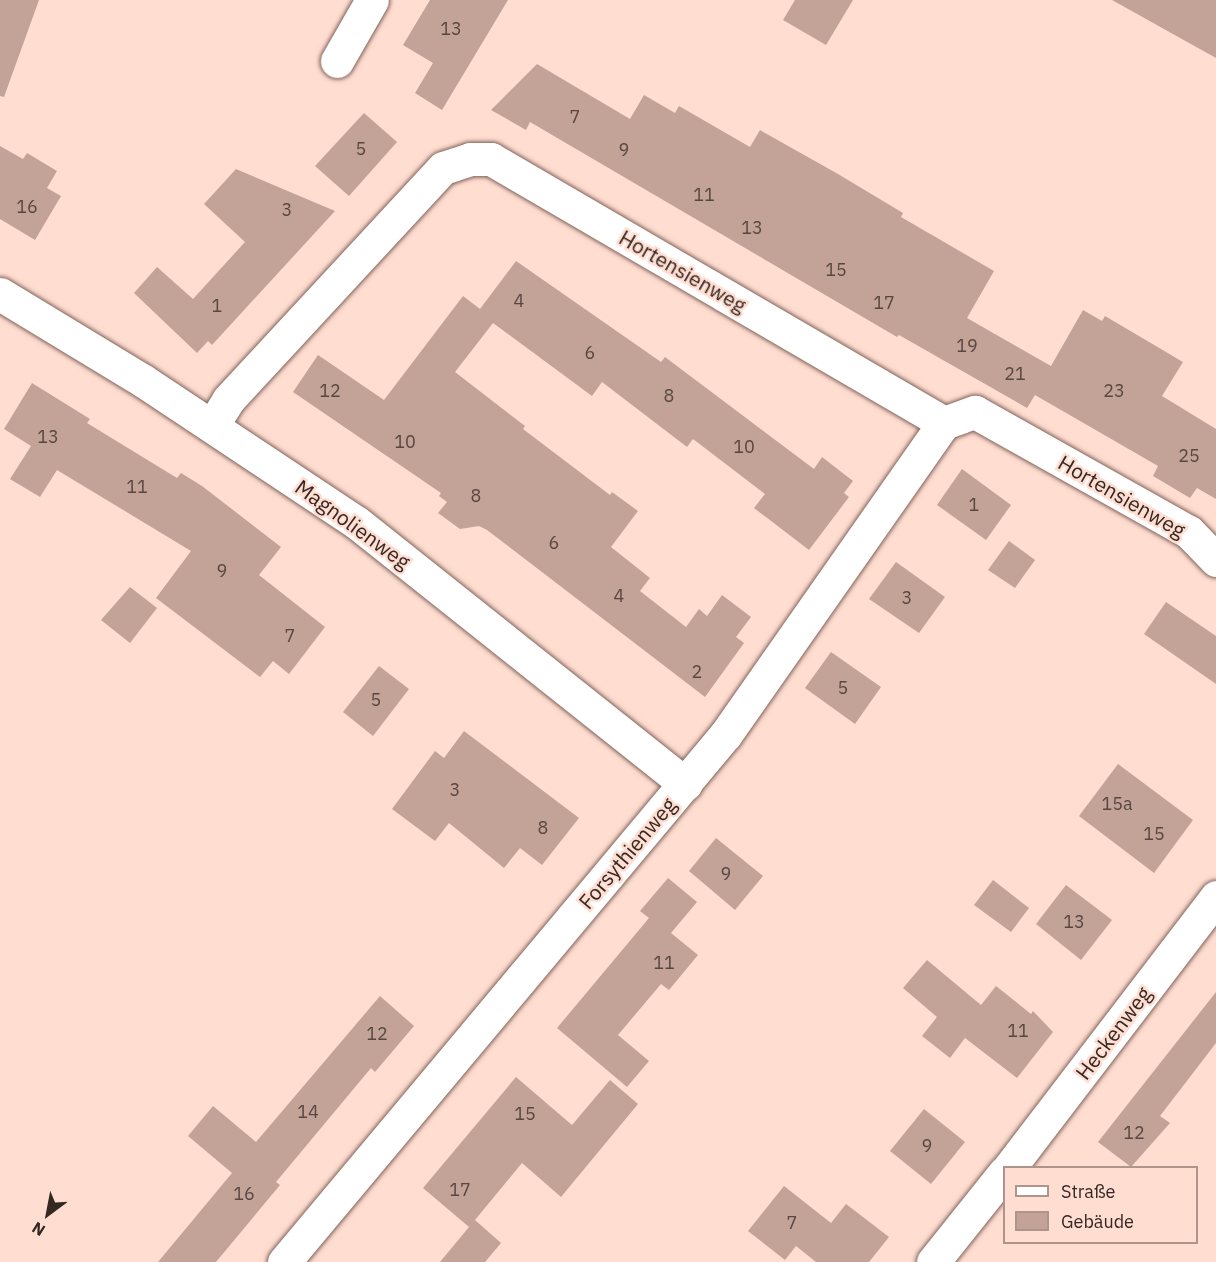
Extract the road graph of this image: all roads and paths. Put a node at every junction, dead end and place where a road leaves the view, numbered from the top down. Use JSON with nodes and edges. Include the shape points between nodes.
{"nodes":[{"id":1,"x":372,"y":0,"type":"edge"},
{"id":2,"x":337,"y":61,"type":"dead end"},
{"id":3,"x":0,"y":294,"type":"edge"},
{"id":4,"x":944,"y":423,"type":"junction"},
{"id":5,"x":212,"y":426,"type":"junction"},
{"id":6,"x":1216,"y":560,"type":"edge"},
{"id":7,"x":685,"y":784,"type":"junction"},
{"id":8,"x":1216,"y":897,"type":"edge"},
{"id":9,"x":1010,"y":1166,"type":"edge"},
{"id":10,"x":1003,"y":1175,"type":"edge"},
{"id":11,"x":284,"y":1262,"type":"edge"},
{"id":12,"x":933,"y":1262,"type":"edge"}],
"edges":[{"from":1,"to":2,"type":"street"},
{"from":3,"to":5,"type":"street","name":"Magnolienweg"},
{"from":4,"to":5,"type":"street","name":"Hortensienweg","via":[[491,159],[470,159],[443,168],[228,400]]},
{"from":4,"to":6,"type":"street","name":"Hortensienweg","via":[[975,412],[1189,532]]},
{"from":4,"to":7,"type":"street","name":"Forsythienweg","via":[[726,734]]},
{"from":5,"to":7,"type":"street","name":"Magnolienweg","via":[[357,522]]},
{"from":7,"to":11,"type":"street","name":"Forsythienweg"},
{"from":8,"to":9,"type":"street","name":"Heckenweg"},
{"from":10,"to":12,"type":"street"}]}
